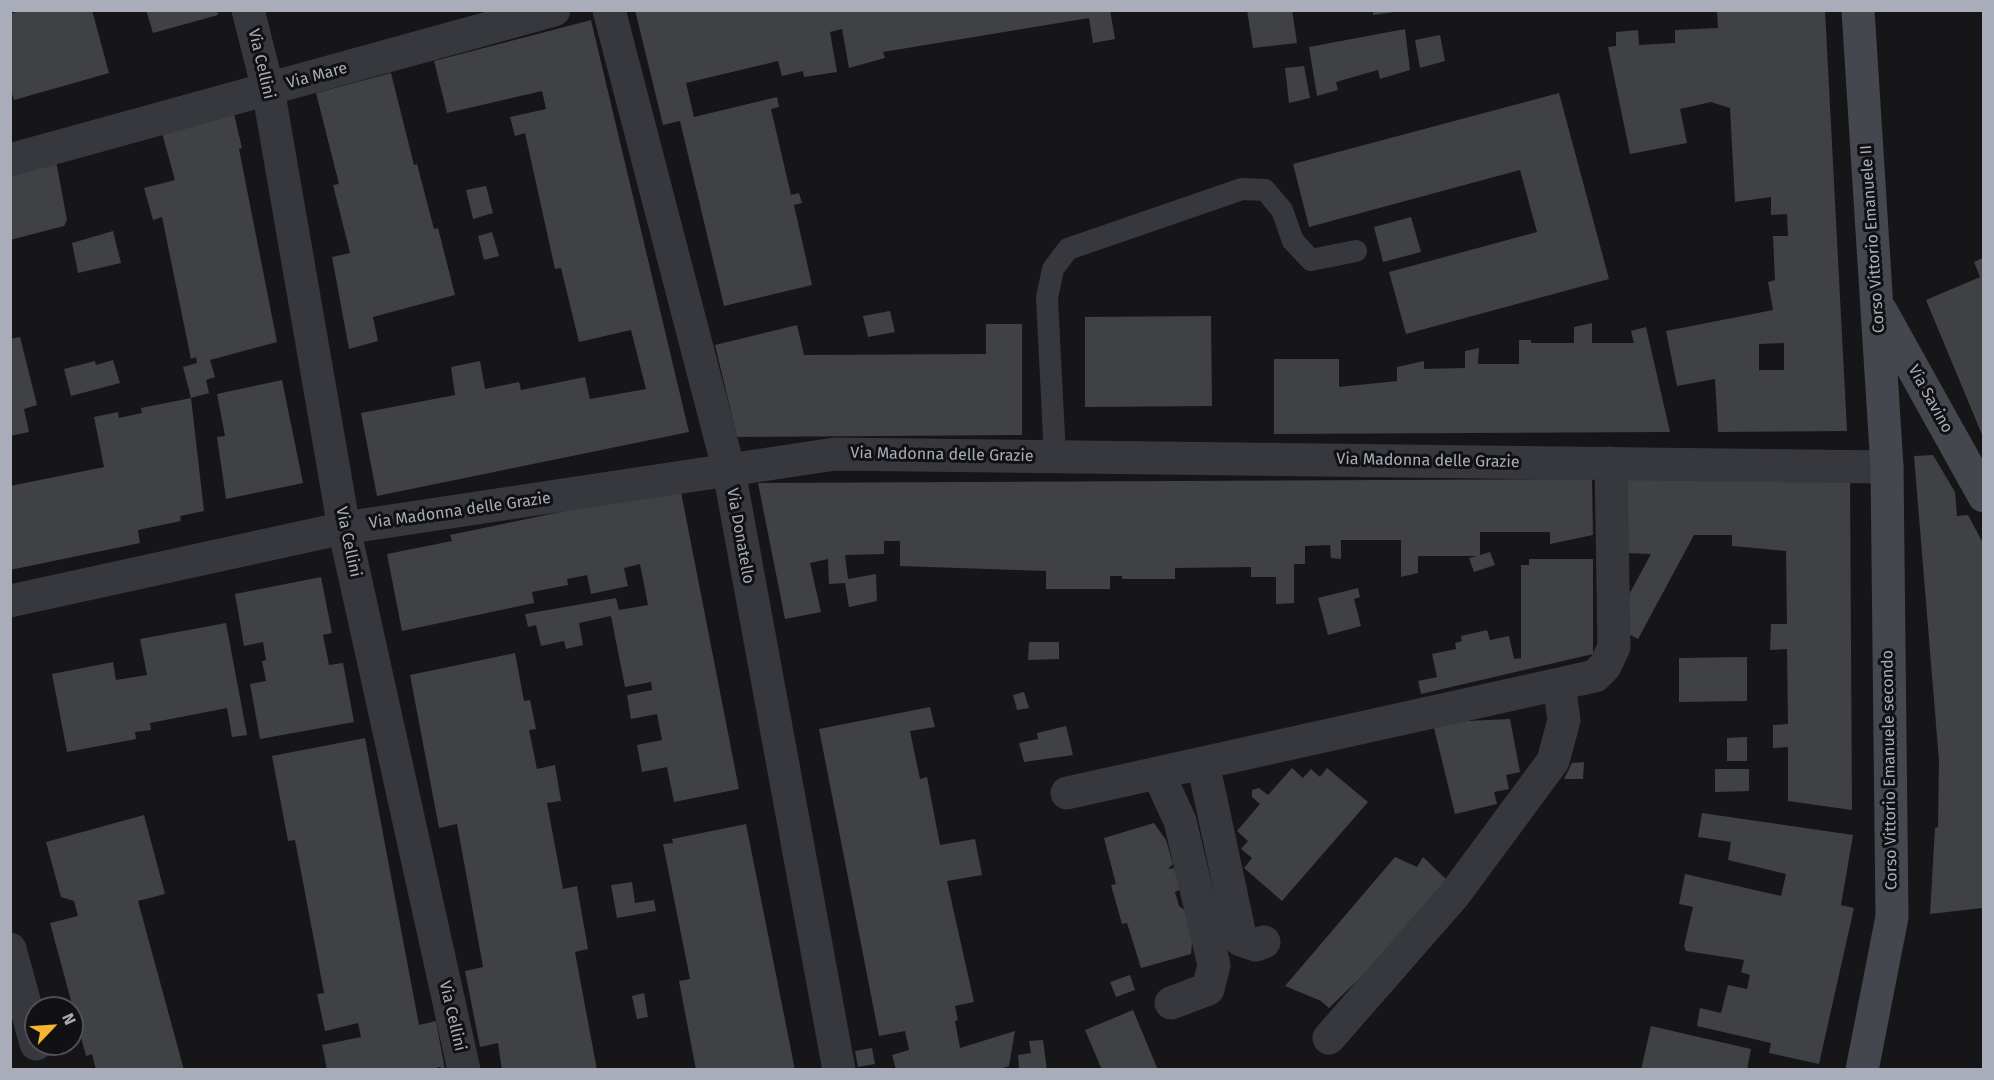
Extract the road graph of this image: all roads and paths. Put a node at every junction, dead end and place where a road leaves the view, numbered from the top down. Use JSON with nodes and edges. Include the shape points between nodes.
{"nodes":[{"id":1,"x":248,"y":10,"type":"edge"},
{"id":2,"x":554,"y":10,"type":"edge"},
{"id":3,"x":609,"y":10,"type":"edge"},
{"id":4,"x":1858,"y":10,"type":"edge"},
{"id":5,"x":268,"y":89,"type":"junction"},
{"id":6,"x":10,"y":160,"type":"edge"},
{"id":7,"x":1356,"y":251,"type":"dead end"},
{"id":8,"x":1876,"y":303,"type":"junction"},
{"id":9,"x":1055,"y":457,"type":"junction"},
{"id":10,"x":1611,"y":464,"type":"junction"},
{"id":11,"x":1887,"y":467,"type":"junction"},
{"id":12,"x":729,"y":471,"type":"junction"},
{"id":13,"x":1983,"y":496,"type":"edge"},
{"id":14,"x":344,"y":528,"type":"junction"},
{"id":15,"x":10,"y":601,"type":"edge"},
{"id":16,"x":1559,"y":684,"type":"junction"},
{"id":17,"x":1203,"y":763,"type":"junction"},
{"id":18,"x":1158,"y":773,"type":"junction"},
{"id":19,"x":1067,"y":793,"type":"dead end"},
{"id":20,"x":1264,"y":942,"type":"dead end"},
{"id":21,"x":10,"y":949,"type":"edge"},
{"id":22,"x":24,"y":1000,"type":"edge"},
{"id":23,"x":1171,"y":1003,"type":"dead end"},
{"id":24,"x":1329,"y":1038,"type":"dead end"},
{"id":25,"x":464,"y":1070,"type":"edge"},
{"id":26,"x":839,"y":1070,"type":"edge"},
{"id":27,"x":1862,"y":1070,"type":"edge"}],
"edges":[{"from":1,"to":5,"type":"street","name":"Via Cellini"},
{"from":2,"to":5,"type":"street","name":"Via Mare"},
{"from":3,"to":12,"type":"street","name":"Via Donatello"},
{"from":4,"to":8,"type":"street","name":"Corso Vittorio Emanuele II"},
{"from":5,"to":6,"type":"street","name":"Via Mare"},
{"from":5,"to":14,"type":"street","name":"Via Cellini"},
{"from":7,"to":9,"type":"lane","via":[[1311,260],[1293,241],[1282,210],[1264,190],[1242,189],[1068,249],[1053,269],[1047,298]]},
{"from":8,"to":11,"type":"street","name":"Corso Vittorio Emanuele II"},
{"from":8,"to":13,"type":"street","name":"Via Savino"},
{"from":9,"to":10,"type":"street","name":"Via Madonna delle Grazie"},
{"from":9,"to":12,"type":"street","name":"Via Madonna delle Grazie","via":[[835,454]]},
{"from":10,"to":11,"type":"street","name":"Via Madonna delle Grazie"},
{"from":10,"to":16,"type":"street","via":[[1614,647],[1595,676]]},
{"from":11,"to":27,"type":"street","name":"Corso Vittorio Emanuele secondo","via":[[1892,917]]},
{"from":12,"to":14,"type":"street","name":"Via Madonna delle Grazie"},
{"from":12,"to":26,"type":"street","name":"Via Donatello"},
{"from":14,"to":15,"type":"street","name":"Via Madonna delle Grazie"},
{"from":14,"to":25,"type":"street","name":"Via Cellini"},
{"from":16,"to":17,"type":"street"},
{"from":16,"to":24,"type":"street","via":[[1564,720],[1553,761],[1454,895]]},
{"from":17,"to":18,"type":"street"},
{"from":17,"to":20,"type":"street","via":[[1241,940],[1256,945]]},
{"from":18,"to":19,"type":"street"},
{"from":18,"to":23,"type":"street","via":[[1180,821],[1214,965],[1208,989]]},
{"from":21,"to":22,"type":"street"}]}
